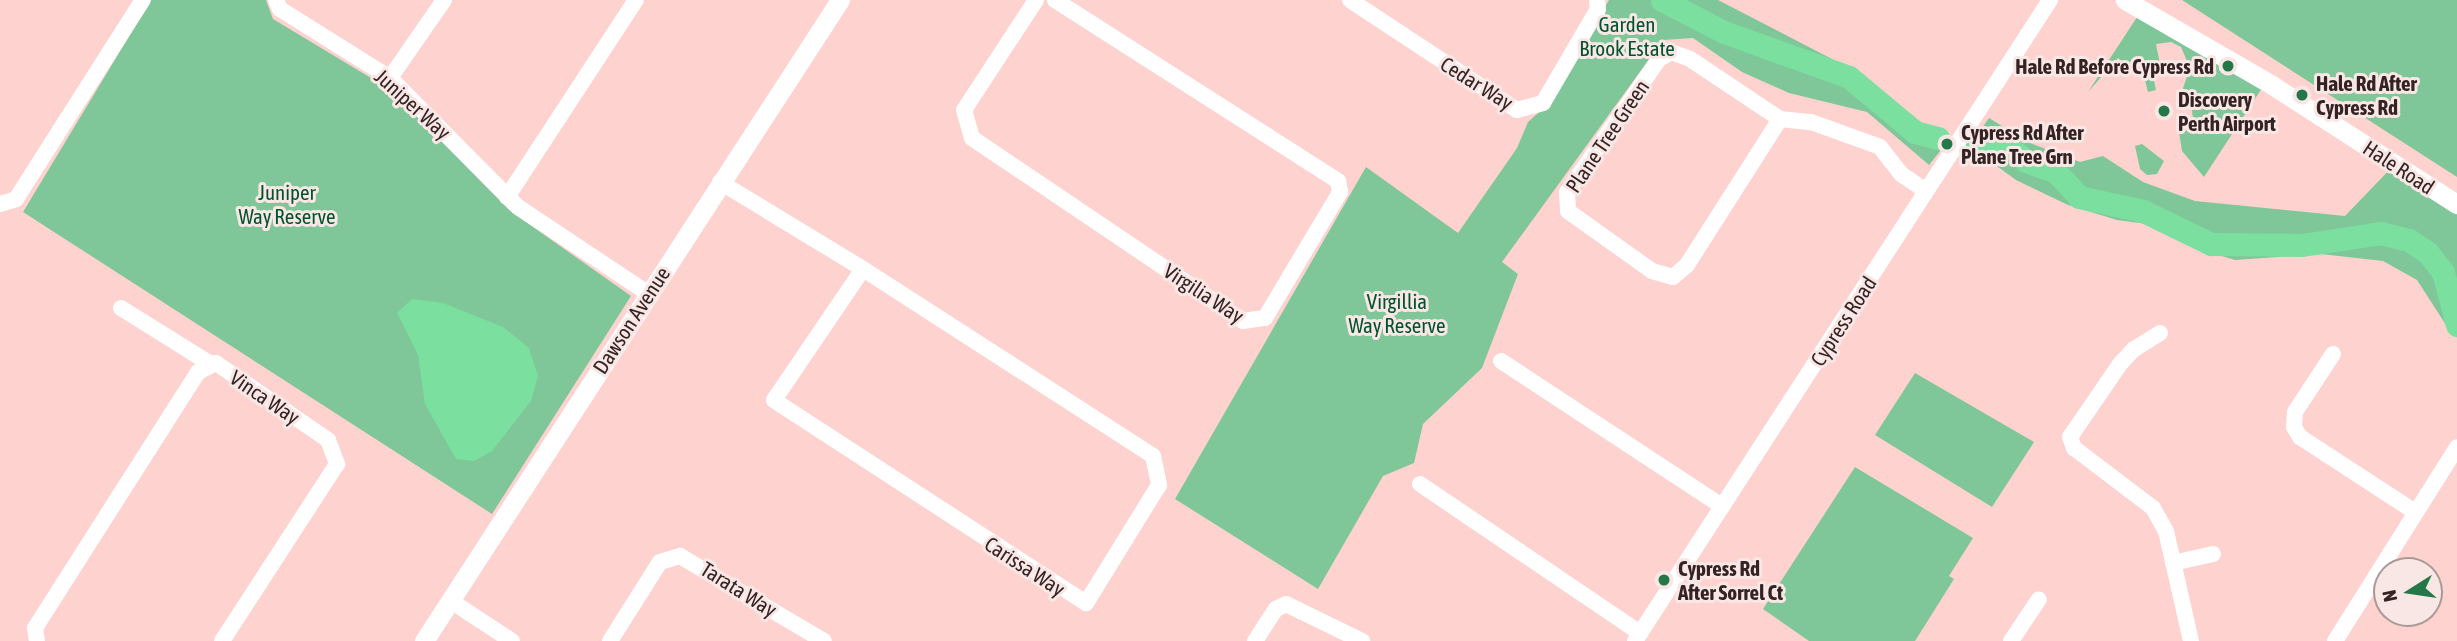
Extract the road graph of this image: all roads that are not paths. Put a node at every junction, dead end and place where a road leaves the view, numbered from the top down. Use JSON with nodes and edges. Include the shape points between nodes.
{"nodes":[{"id":1,"x":143,"y":0,"type":"edge"},
{"id":2,"x":276,"y":0,"type":"edge"},
{"id":3,"x":444,"y":0,"type":"edge"},
{"id":4,"x":636,"y":0,"type":"edge"},
{"id":5,"x":841,"y":0,"type":"edge"},
{"id":6,"x":1036,"y":0,"type":"edge"},
{"id":7,"x":1055,"y":0,"type":"edge"},
{"id":8,"x":1350,"y":0,"type":"edge"},
{"id":9,"x":1597,"y":0,"type":"edge"},
{"id":10,"x":2050,"y":0,"type":"edge"},
{"id":11,"x":2125,"y":0,"type":"edge"},
{"id":12,"x":2148,"y":0,"type":"edge"},
{"id":13,"x":2199,"y":41,"type":"junction"},
{"id":14,"x":390,"y":78,"type":"junction"},
{"id":15,"x":1780,"y":119,"type":"junction"},
{"id":16,"x":720,"y":182,"type":"junction"},
{"id":17,"x":1926,"y":191,"type":"junction"},
{"id":18,"x":507,"y":197,"type":"junction"},
{"id":19,"x":0,"y":204,"type":"edge"},
{"id":20,"x":2457,"y":204,"type":"edge"},
{"id":21,"x":863,"y":269,"type":"junction"},
{"id":22,"x":649,"y":293,"type":"junction"},
{"id":23,"x":121,"y":307,"type":"dead end"},
{"id":24,"x":2160,"y":333,"type":"dead end"},
{"id":25,"x":2333,"y":354,"type":"dead end"},
{"id":26,"x":1501,"y":360,"type":"dead end"},
{"id":27,"x":209,"y":363,"type":"junction"},
{"id":28,"x":2457,"y":447,"type":"edge"},
{"id":29,"x":1420,"y":484,"type":"dead end"},
{"id":30,"x":1722,"y":506,"type":"junction"},
{"id":31,"x":2415,"y":512,"type":"junction"},
{"id":32,"x":2213,"y":554,"type":"dead end"},
{"id":33,"x":2173,"y":564,"type":"junction"},
{"id":34,"x":2039,"y":599,"type":"dead end"},
{"id":35,"x":451,"y":601,"type":"junction"},
{"id":36,"x":1638,"y":637,"type":"edge"},
{"id":37,"x":37,"y":641,"type":"edge"},
{"id":38,"x":222,"y":641,"type":"edge"},
{"id":39,"x":424,"y":641,"type":"edge"},
{"id":40,"x":512,"y":641,"type":"edge"},
{"id":41,"x":610,"y":641,"type":"edge"},
{"id":42,"x":824,"y":641,"type":"edge"},
{"id":43,"x":1255,"y":641,"type":"edge"},
{"id":44,"x":1362,"y":641,"type":"edge"},
{"id":45,"x":2011,"y":641,"type":"edge"},
{"id":46,"x":2191,"y":641,"type":"edge"},
{"id":47,"x":2335,"y":641,"type":"edge"}],
"edges":[{"from":1,"to":19,"type":"street","via":[[16,199]]},
{"from":2,"to":14,"type":"street","name":"Juniper Way","via":[[280,9]]},
{"from":3,"to":14,"type":"street"},
{"from":4,"to":18,"type":"street"},
{"from":5,"to":16,"type":"main road","name":"Dawson Avenue"},
{"from":6,"to":7,"type":"street","name":"Virgilia Way","via":[[964,110],[972,138],[1243,321],[1265,318],[1340,192],[1338,181]]},
{"from":8,"to":9,"type":"street","name":"Cedar Way","via":[[1517,110],[1543,103],[1598,9]]},
{"from":10,"to":17,"type":"street","name":"Cypress Road"},
{"from":11,"to":13,"type":"main road","name":"Hale Road"},
{"from":12,"to":13,"type":"main road","name":"Hale Road"},
{"from":13,"to":20,"type":"main road","name":"Hale Road"},
{"from":14,"to":18,"type":"street","name":"Juniper Way"},
{"from":15,"to":15,"type":"street","name":"Plane Tree Green","via":[[1679,52],[1665,54],[1567,192],[1568,211],[1652,271],[1673,276],[1687,265]]},
{"from":15,"to":17,"type":"street","name":"Plane Tree Green","via":[[1811,121],[1873,144],[1901,174]]},
{"from":16,"to":21,"type":"street","name":"Carissa Way"},
{"from":16,"to":22,"type":"main road","name":"Dawson Avenue"},
{"from":17,"to":30,"type":"street","name":"Cypress Road"},
{"from":18,"to":22,"type":"street","name":"Juniper Way"},
{"from":21,"to":21,"type":"street","name":"Carissa Way","via":[[1153,456],[1159,485],[1086,603],[774,400]]},
{"from":22,"to":35,"type":"main road","name":"Dawson Avenue"},
{"from":23,"to":27,"type":"street"},
{"from":24,"to":33,"type":"street","via":[[2120,364],[2070,437],[2074,448],[2153,508],[2166,531]]},
{"from":25,"to":31,"type":"street","via":[[2295,412],[2300,438]]},
{"from":26,"to":30,"type":"street"},
{"from":27,"to":37,"type":"street","name":"Vinca Way","via":[[198,372],[35,628]]},
{"from":27,"to":38,"type":"street","name":"Vinca Way","via":[[216,363],[328,440],[336,456],[333,474]]},
{"from":28,"to":31,"type":"street"},
{"from":29,"to":36,"type":"street"},
{"from":30,"to":36,"type":"street","name":"Cypress Road"},
{"from":31,"to":47,"type":"street"},
{"from":32,"to":33,"type":"street"},
{"from":33,"to":46,"type":"street"},
{"from":34,"to":45,"type":"street"},
{"from":35,"to":39,"type":"main road","name":"Dawson Avenue"},
{"from":35,"to":40,"type":"street"},
{"from":41,"to":42,"type":"street","name":"Tarata Way","via":[[660,562],[680,556]]},
{"from":43,"to":44,"type":"street","via":[[1276,608],[1286,604]]}]}
